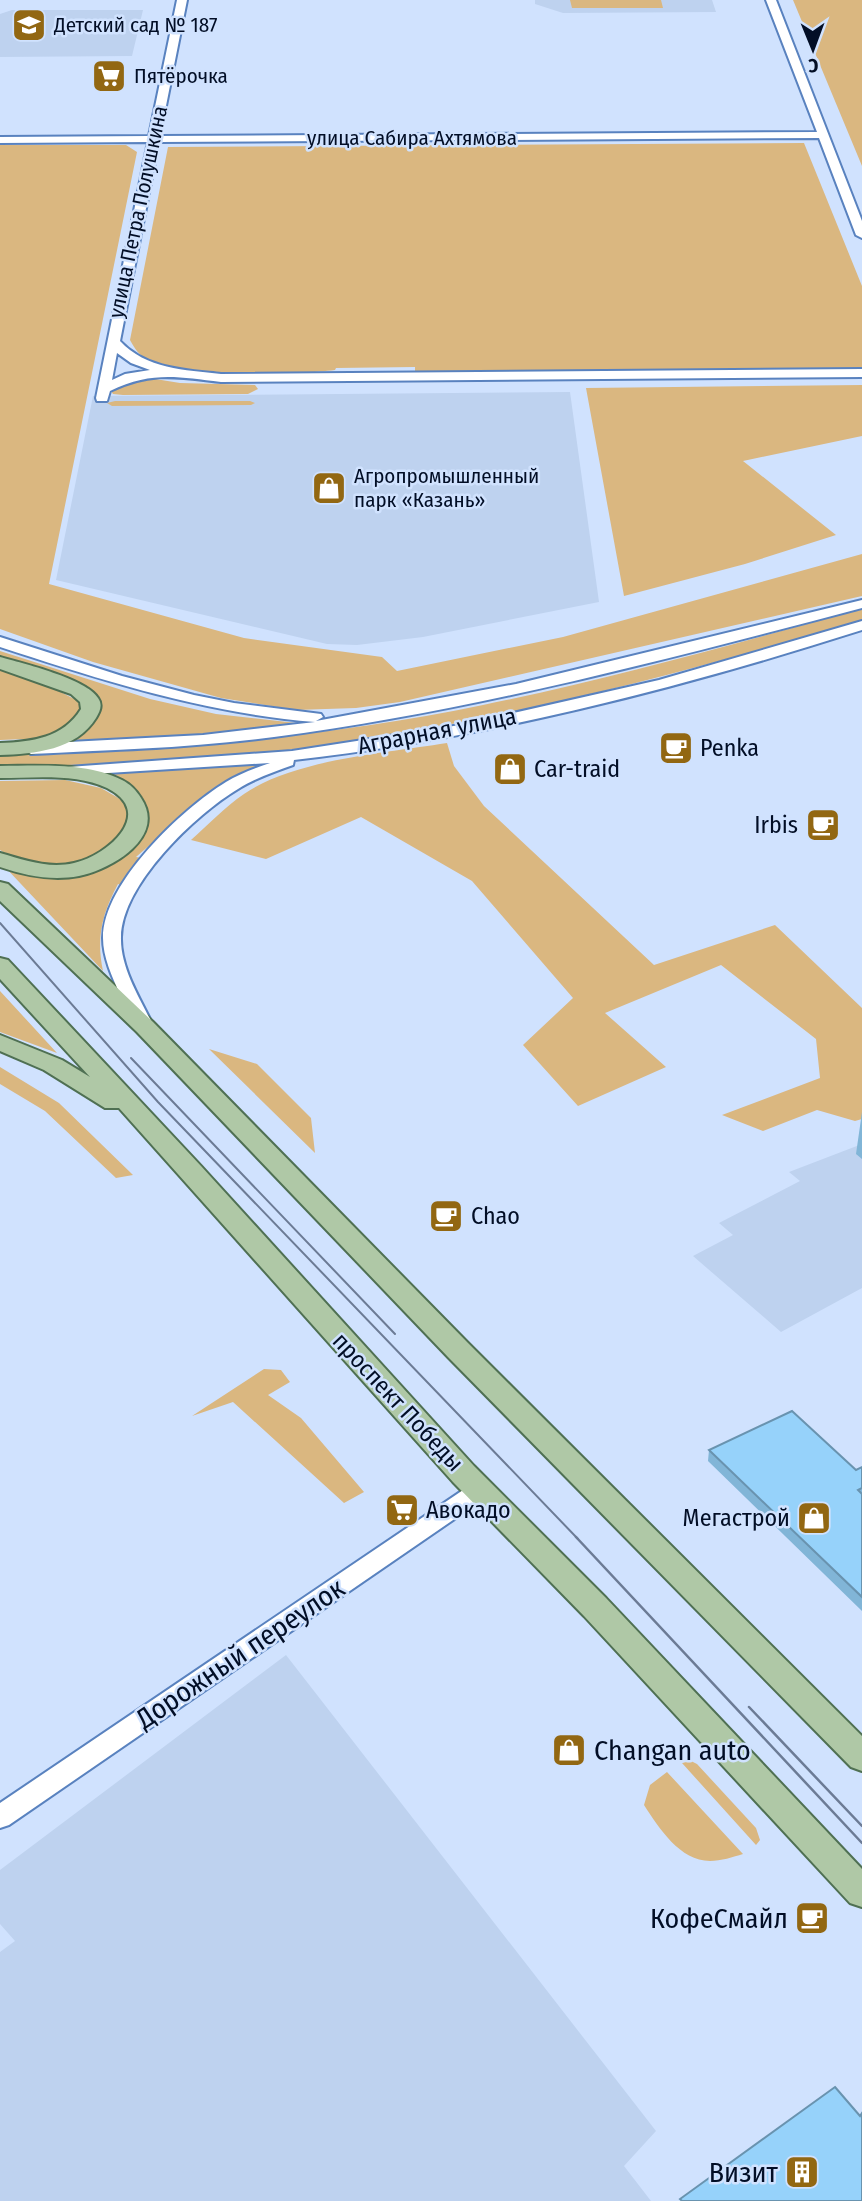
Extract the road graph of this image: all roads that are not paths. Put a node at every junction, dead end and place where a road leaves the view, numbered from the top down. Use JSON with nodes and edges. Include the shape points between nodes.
{"nodes":[{"id":1,"x":181,"y":0,"type":"edge"},
{"id":2,"x":771,"y":0,"type":"edge"},
{"id":3,"x":824,"y":135,"type":"junction"},
{"id":4,"x":153,"y":139,"type":"junction"},
{"id":5,"x":0,"y":140,"type":"edge"},
{"id":6,"x":862,"y":235,"type":"edge"},
{"id":7,"x":114,"y":342,"type":"junction"},
{"id":8,"x":169,"y":371,"type":"junction"},
{"id":9,"x":862,"y":373,"type":"edge"},
{"id":10,"x":862,"y":604,"type":"edge"},
{"id":11,"x":862,"y":625,"type":"edge"},
{"id":12,"x":0,"y":642,"type":"edge"},
{"id":13,"x":0,"y":663,"type":"edge"},
{"id":14,"x":376,"y":716,"type":"junction"},
{"id":15,"x":0,"y":749,"type":"edge"},
{"id":16,"x":32,"y":749,"type":"junction"},
{"id":17,"x":323,"y":752,"type":"junction"},
{"id":18,"x":0,"y":772,"type":"edge"},
{"id":19,"x":52,"y":772,"type":"junction"},
{"id":20,"x":0,"y":860,"type":"edge"},
{"id":21,"x":0,"y":889,"type":"edge"},
{"id":22,"x":0,"y":965,"type":"edge"},
{"id":23,"x":145,"y":1027,"type":"junction"},
{"id":24,"x":0,"y":1042,"type":"edge"},
{"id":25,"x":140,"y":1118,"type":"junction"},
{"id":26,"x":480,"y":1490,"type":"junction"},
{"id":27,"x":862,"y":1757,"type":"edge"},
{"id":28,"x":0,"y":1817,"type":"edge"},
{"id":29,"x":862,"y":1892,"type":"edge"}],
"edges":[{"from":1,"to":4,"type":"street","name":"улица Петра Полушкина"},
{"from":2,"to":3,"type":"street"},
{"from":3,"to":4,"type":"street","name":"улица Сабира Ахтямова"},
{"from":3,"to":6,"type":"street"},
{"from":4,"to":5,"type":"street","name":"улица Сабира Ахтямова"},
{"from":4,"to":7,"type":"street","name":"улица Петра Полушкина"},
{"from":7,"to":8,"type":"street","via":[[122,354]]},
{"from":7,"to":8,"type":"street","name":"улица Петра Полушкина","via":[[103,393],[129,377]]},
{"from":8,"to":9,"type":"street","via":[[272,378]]},
{"from":10,"to":14,"type":"street","name":"Аграрная улица","via":[[544,684]]},
{"from":11,"to":17,"type":"street","name":"Аграрная улица","via":[[679,680],[484,724]]},
{"from":12,"to":14,"type":"street","via":[[220,708],[286,716]]},
{"from":13,"to":16,"type":"main road","via":[[78,690],[90,700],[91,709],[79,726],[56,742]]},
{"from":14,"to":16,"type":"street","name":"Аграрная улица","via":[[241,736]]},
{"from":15,"to":16,"type":"main road","name":"Аграрная улица"},
{"from":17,"to":19,"type":"street","name":"Аграрная улица"},
{"from":17,"to":23,"type":"street","via":[[263,770],[228,788],[197,812],[144,866],[128,890],[116,911],[113,955]]},
{"from":18,"to":19,"type":"main road","name":"Аграрная улица"},
{"from":19,"to":20,"type":"main road","via":[[109,782],[124,790],[139,813],[134,834],[108,858],[80,869],[39,871]]},
{"from":21,"to":23,"type":"main road"},
{"from":22,"to":25,"type":"main road","name":"проспект Победы"},
{"from":23,"to":27,"type":"main road"},
{"from":24,"to":25,"type":"main road","via":[[53,1065]]},
{"from":25,"to":26,"type":"main road","name":"проспект Победы"},
{"from":26,"to":28,"type":"street","name":"Дорожный переулок"},
{"from":26,"to":29,"type":"main road","name":"проспект Победы"}]}
